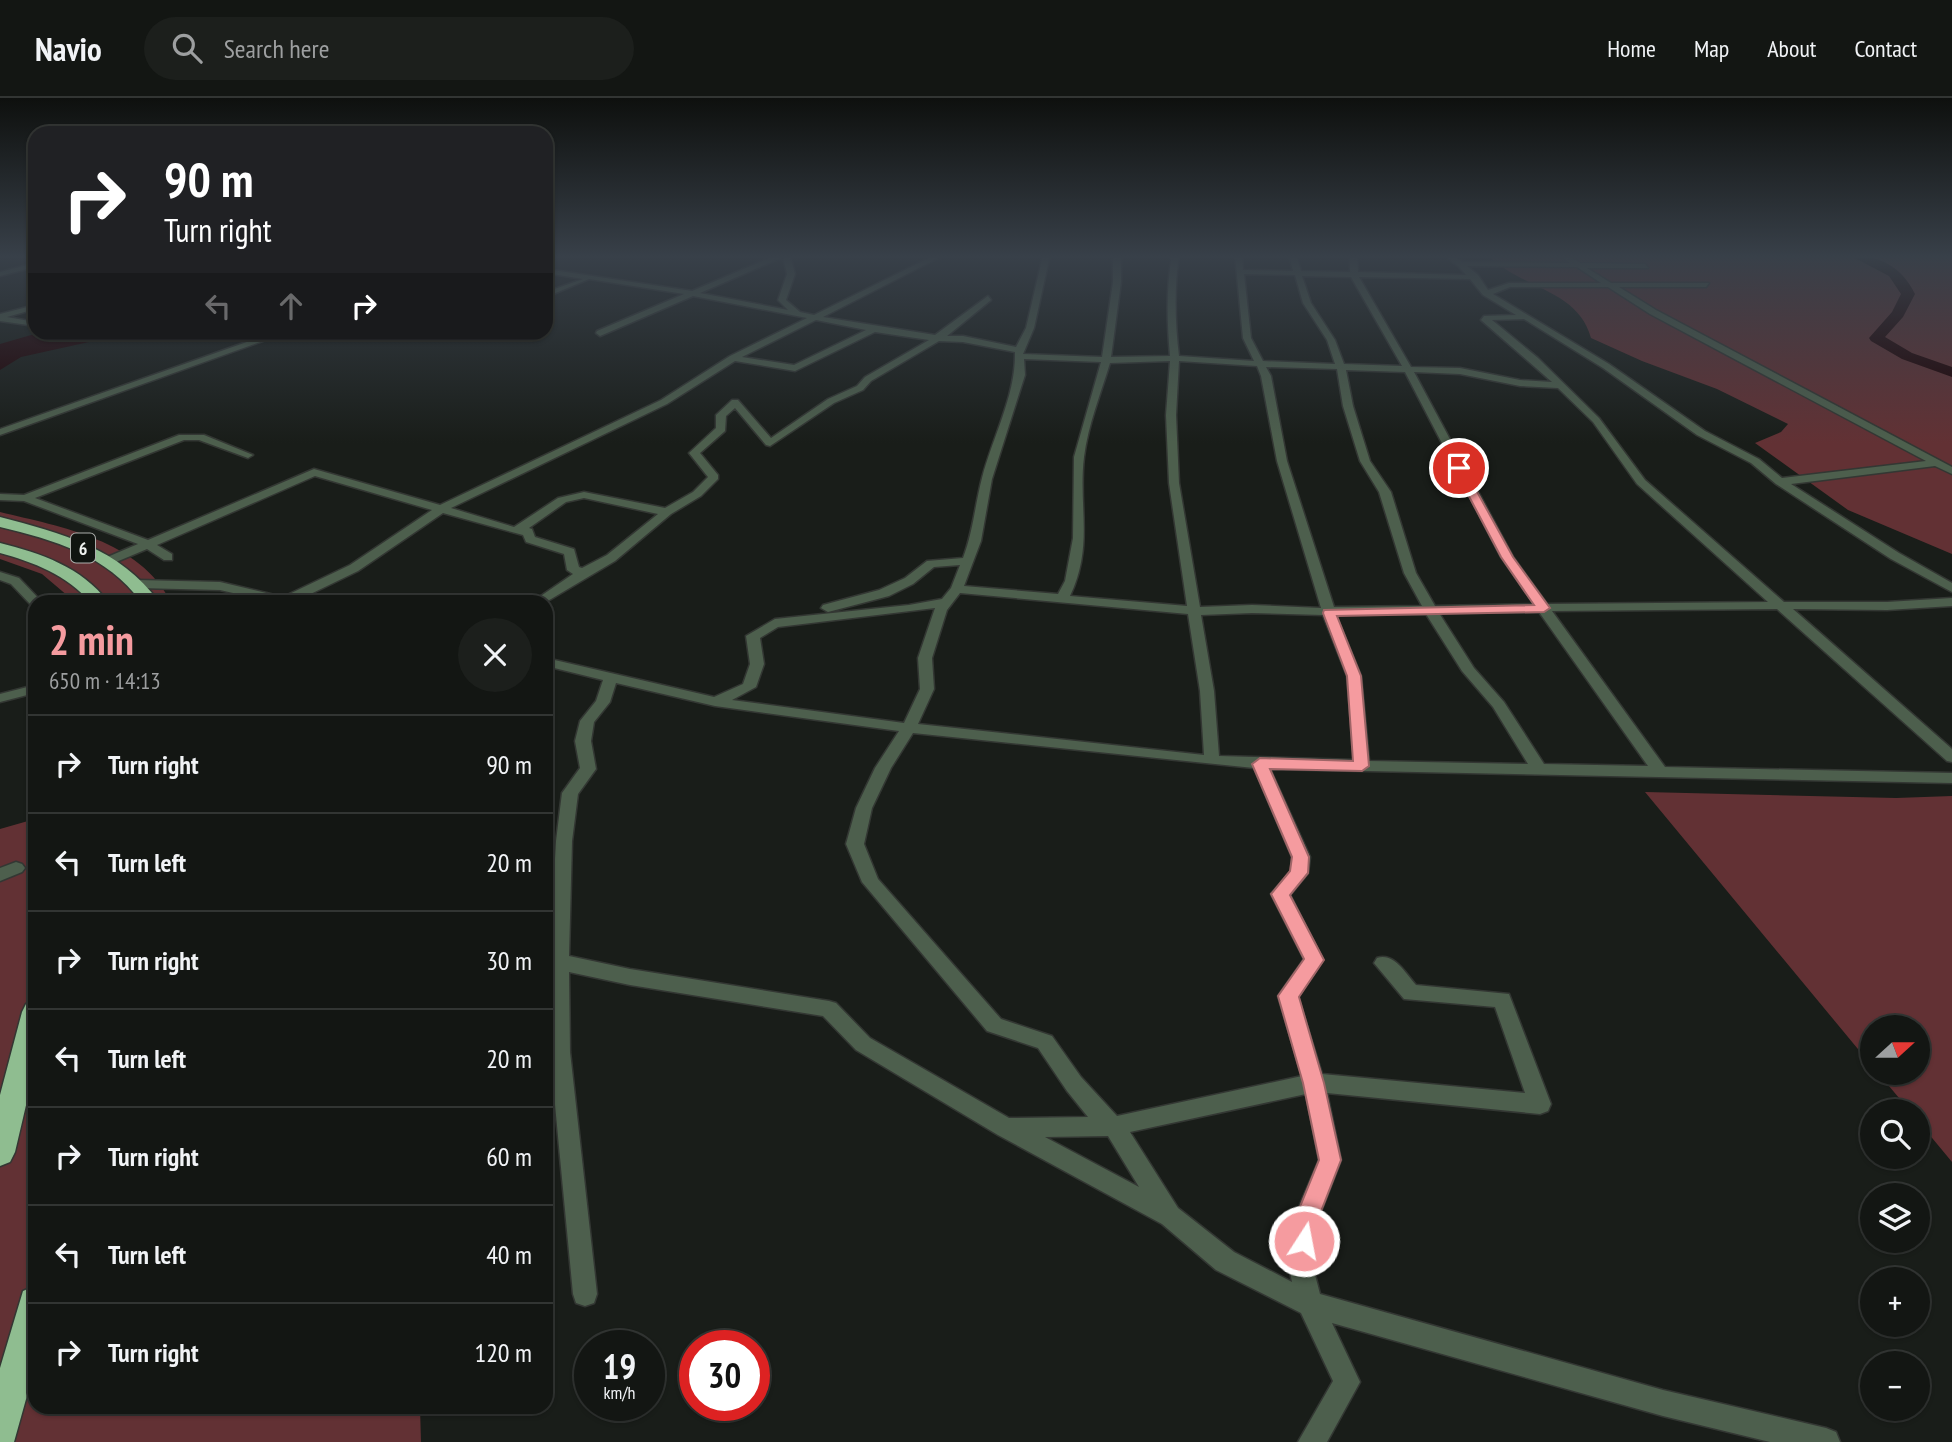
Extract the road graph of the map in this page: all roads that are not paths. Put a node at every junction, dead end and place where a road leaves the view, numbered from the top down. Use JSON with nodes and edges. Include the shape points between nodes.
{"nodes":[{"id":1,"x":0,"y":318,"type":"edge"},
{"id":2,"x":635,"y":318,"type":"edge"},
{"id":3,"x":815,"y":318,"type":"edge"},
{"id":4,"x":819,"y":318,"type":"edge"},
{"id":5,"x":964,"y":318,"type":"edge"},
{"id":6,"x":1032,"y":318,"type":"edge"},
{"id":7,"x":1112,"y":318,"type":"edge"},
{"id":8,"x":1172,"y":318,"type":"edge"},
{"id":9,"x":1245,"y":318,"type":"edge"},
{"id":10,"x":1317,"y":318,"type":"edge"},
{"id":11,"x":1379,"y":318,"type":"edge"},
{"id":12,"x":1496,"y":318,"type":"edge"},
{"id":13,"x":1527,"y":318,"type":"edge"},
{"id":14,"x":1667,"y":318,"type":"edge"},
{"id":15,"x":28,"y":323,"type":"edge"},
{"id":16,"x":874,"y":329,"type":"junction"},
{"id":17,"x":600,"y":333,"type":"dead end"},
{"id":18,"x":935,"y":338,"type":"junction"},
{"id":19,"x":261,"y":340,"type":"edge"},
{"id":20,"x":1019,"y":353,"type":"junction"},
{"id":21,"x":733,"y":358,"type":"junction"},
{"id":22,"x":1175,"y":358,"type":"junction"},
{"id":23,"x":1106,"y":360,"type":"junction"},
{"id":24,"x":1260,"y":364,"type":"junction"},
{"id":25,"x":1341,"y":368,"type":"junction"},
{"id":26,"x":1408,"y":369,"type":"junction"},
{"id":27,"x":1561,"y":386,"type":"junction"},
{"id":28,"x":0,"y":432,"type":"edge"},
{"id":29,"x":248,"y":455,"type":"dead end"},
{"id":30,"x":1936,"y":463,"type":"junction"},
{"id":31,"x":1952,"y":471,"type":"edge"},
{"id":32,"x":1780,"y":482,"type":"junction"},
{"id":33,"x":0,"y":497,"type":"edge"},
{"id":34,"x":25,"y":498,"type":"junction"},
{"id":35,"x":441,"y":509,"type":"junction"},
{"id":36,"x":667,"y":512,"type":"junction"},
{"id":37,"x":0,"y":522,"type":"edge"},
{"id":38,"x":516,"y":531,"type":"junction"},
{"id":39,"x":0,"y":548,"type":"edge"},
{"id":40,"x":168,"y":557,"type":"dead end"},
{"id":41,"x":109,"y":561,"type":"junction"},
{"id":42,"x":967,"y":562,"type":"junction"},
{"id":43,"x":584,"y":572,"type":"junction"},
{"id":44,"x":0,"y":576,"type":"edge"},
{"id":45,"x":138,"y":584,"type":"junction"},
{"id":46,"x":1952,"y":589,"type":"edge"},
{"id":47,"x":29,"y":595,"type":"edge"},
{"id":48,"x":93,"y":595,"type":"edge"},
{"id":49,"x":145,"y":595,"type":"edge"},
{"id":50,"x":257,"y":595,"type":"edge"},
{"id":51,"x":300,"y":595,"type":"edge"},
{"id":52,"x":549,"y":595,"type":"edge"},
{"id":53,"x":952,"y":595,"type":"junction"},
{"id":54,"x":1062,"y":600,"type":"junction"},
{"id":55,"x":1952,"y":602,"type":"edge"},
{"id":56,"x":1778,"y":605,"type":"junction"},
{"id":57,"x":1544,"y":608,"type":"junction"},
{"id":58,"x":1432,"y":610,"type":"junction"},
{"id":59,"x":1196,"y":611,"type":"junction"},
{"id":60,"x":1329,"y":613,"type":"junction"},
{"id":61,"x":775,"y":623,"type":"junction"},
{"id":62,"x":553,"y":664,"type":"edge"},
{"id":63,"x":611,"y":678,"type":"junction"},
{"id":64,"x":28,"y":690,"type":"edge"},
{"id":65,"x":0,"y":698,"type":"edge"},
{"id":66,"x":715,"y":702,"type":"junction"},
{"id":67,"x":909,"y":729,"type":"junction"},
{"id":68,"x":1952,"y":757,"type":"edge"},
{"id":69,"x":1212,"y":761,"type":"junction"},
{"id":70,"x":1260,"y":764,"type":"junction"},
{"id":71,"x":1362,"y":766,"type":"junction"},
{"id":72,"x":1539,"y":770,"type":"junction"},
{"id":73,"x":1661,"y":773,"type":"junction"},
{"id":74,"x":1952,"y":778,"type":"edge"},
{"id":75,"x":559,"y":962,"type":"junction"},
{"id":76,"x":1384,"y":963,"type":"dead end"},
{"id":77,"x":28,"y":1040,"type":"edge"},
{"id":78,"x":1314,"y":1083,"type":"junction"},
{"id":79,"x":1114,"y":1126,"type":"junction"},
{"id":80,"x":1006,"y":1128,"type":"junction"},
{"id":81,"x":0,"y":1152,"type":"edge"},
{"id":82,"x":1170,"y":1216,"type":"junction"},
{"id":83,"x":585,"y":1294,"type":"dead end"},
{"id":84,"x":1310,"y":1304,"type":"junction"},
{"id":85,"x":28,"y":1329,"type":"edge"},
{"id":86,"x":0,"y":1432,"type":"edge"},
{"id":87,"x":1312,"y":1442,"type":"edge"},
{"id":88,"x":1826,"y":1442,"type":"edge"}],
"edges":[{"from":1,"to":15,"type":"street"},
{"from":2,"to":17,"type":"street"},
{"from":3,"to":21,"type":"street"},
{"from":4,"to":16,"type":"street"},
{"from":5,"to":18,"type":"street"},
{"from":6,"to":20,"type":"street"},
{"from":7,"to":23,"type":"street"},
{"from":8,"to":22,"type":"street"},
{"from":9,"to":24,"type":"street","via":[[1247,338]]},
{"from":10,"to":25,"type":"street"},
{"from":11,"to":26,"type":"street"},
{"from":12,"to":27,"type":"street","via":[[1484,318]]},
{"from":13,"to":32,"type":"street","via":[[1701,433],[1755,461]]},
{"from":14,"to":30,"type":"street"},
{"from":16,"to":18,"type":"street"},
{"from":16,"to":21,"type":"street","via":[[795,368]]},
{"from":18,"to":20,"type":"street","via":[[963,339]]},
{"from":18,"to":36,"type":"street","via":[[770,443],[735,402],[722,415],[721,429],[694,453],[713,477],[697,494]]},
{"from":19,"to":28,"type":"street"},
{"from":20,"to":23,"type":"street"},
{"from":20,"to":42,"type":"street","via":[[1020,375]]},
{"from":21,"to":35,"type":"street","via":[[664,402]]},
{"from":22,"to":23,"type":"street"},
{"from":22,"to":24,"type":"street"},
{"from":22,"to":59,"type":"street","via":[[1171,415],[1174,483]]},
{"from":23,"to":54,"type":"street","via":[[1079,457],[1079,538],[1071,581]]},
{"from":24,"to":25,"type":"street"},
{"from":24,"to":60,"type":"street","via":[[1282,461]]},
{"from":25,"to":26,"type":"street"},
{"from":25,"to":58,"type":"street","via":[[1365,461],[1385,492],[1410,573]]},
{"from":26,"to":27,"type":"street","via":[[1460,371]]},
{"from":26,"to":57,"type":"street","via":[[1507,557]]},
{"from":27,"to":56,"type":"street","via":[[1596,420],[1641,482]]},
{"from":29,"to":34,"type":"street","via":[[200,437],[183,437]]},
{"from":30,"to":31,"type":"street"},
{"from":30,"to":32,"type":"street"},
{"from":32,"to":46,"type":"street"},
{"from":33,"to":34,"type":"street"},
{"from":34,"to":40,"type":"street","via":[[148,544]]},
{"from":35,"to":38,"type":"street"},
{"from":35,"to":41,"type":"street","via":[[314,472]]},
{"from":35,"to":51,"type":"street","via":[[354,568]]},
{"from":36,"to":38,"type":"street","via":[[584,495],[562,500]]},
{"from":36,"to":43,"type":"street","via":[[611,558]]},
{"from":37,"to":41,"type":"highway","number":"6","via":[[45,534]]},
{"from":38,"to":43,"type":"street","via":[[528,531],[530,539],[570,552],[573,570]]},
{"from":39,"to":48,"type":"highway","number":"6","via":[[57,569]]},
{"from":41,"to":45,"type":"highway","number":"6"},
{"from":42,"to":53,"type":"street"},
{"from":42,"to":61,"type":"street","via":[[931,564],[884,593]]},
{"from":43,"to":52,"type":"street"},
{"from":44,"to":47,"type":"street","via":[[15,581]]},
{"from":45,"to":49,"type":"highway","number":"6"},
{"from":45,"to":50,"type":"street","via":[[220,586]]},
{"from":53,"to":54,"type":"street"},
{"from":53,"to":61,"type":"street","via":[[909,609]]},
{"from":53,"to":67,"type":"street","via":[[941,609],[925,658],[927,689]]},
{"from":54,"to":59,"type":"street"},
{"from":55,"to":56,"type":"street"},
{"from":56,"to":57,"type":"street"},
{"from":56,"to":68,"type":"street"},
{"from":57,"to":58,"type":"street"},
{"from":57,"to":73,"type":"street"},
{"from":58,"to":60,"type":"street"},
{"from":58,"to":72,"type":"street"},
{"from":59,"to":60,"type":"street"},
{"from":59,"to":69,"type":"street"},
{"from":60,"to":71,"type":"street","via":[[1354,676]]},
{"from":61,"to":66,"type":"street","via":[[754,636],[757,664],[749,687]]},
{"from":62,"to":63,"type":"street"},
{"from":63,"to":66,"type":"street"},
{"from":63,"to":75,"type":"street","via":[[603,702],[587,721],[583,741],[588,769],[570,793]]},
{"from":64,"to":65,"type":"street"},
{"from":66,"to":67,"type":"street"},
{"from":67,"to":69,"type":"street"},
{"from":67,"to":79,"type":"street","via":[[864,808],[855,844],[871,882],[994,1025],[1045,1042],[1074,1084]]},
{"from":69,"to":70,"type":"street"},
{"from":70,"to":71,"type":"street"},
{"from":70,"to":78,"type":"street","via":[[1301,857],[1299,873],[1280,894],[1314,960],[1288,996]]},
{"from":71,"to":72,"type":"street"},
{"from":72,"to":73,"type":"street"},
{"from":73,"to":74,"type":"street"},
{"from":75,"to":80,"type":"street","via":[[828,1009],[863,1044]]},
{"from":75,"to":83,"type":"street","via":[[561,1052]]},
{"from":76,"to":78,"type":"street","via":[[1411,993],[1502,1000],[1540,1104]]},
{"from":77,"to":81,"type":"highway"},
{"from":78,"to":79,"type":"street"},
{"from":78,"to":84,"type":"street","via":[[1330,1160],[1308,1214],[1304,1241],[1301,1267]]},
{"from":79,"to":80,"type":"street"},
{"from":79,"to":82,"type":"street"},
{"from":80,"to":82,"type":"street"},
{"from":82,"to":84,"type":"street","via":[[1225,1261]]},
{"from":84,"to":87,"type":"street","via":[[1347,1381]]},
{"from":84,"to":88,"type":"street","via":[[1663,1403]]},
{"from":85,"to":86,"type":"highway"}]}
